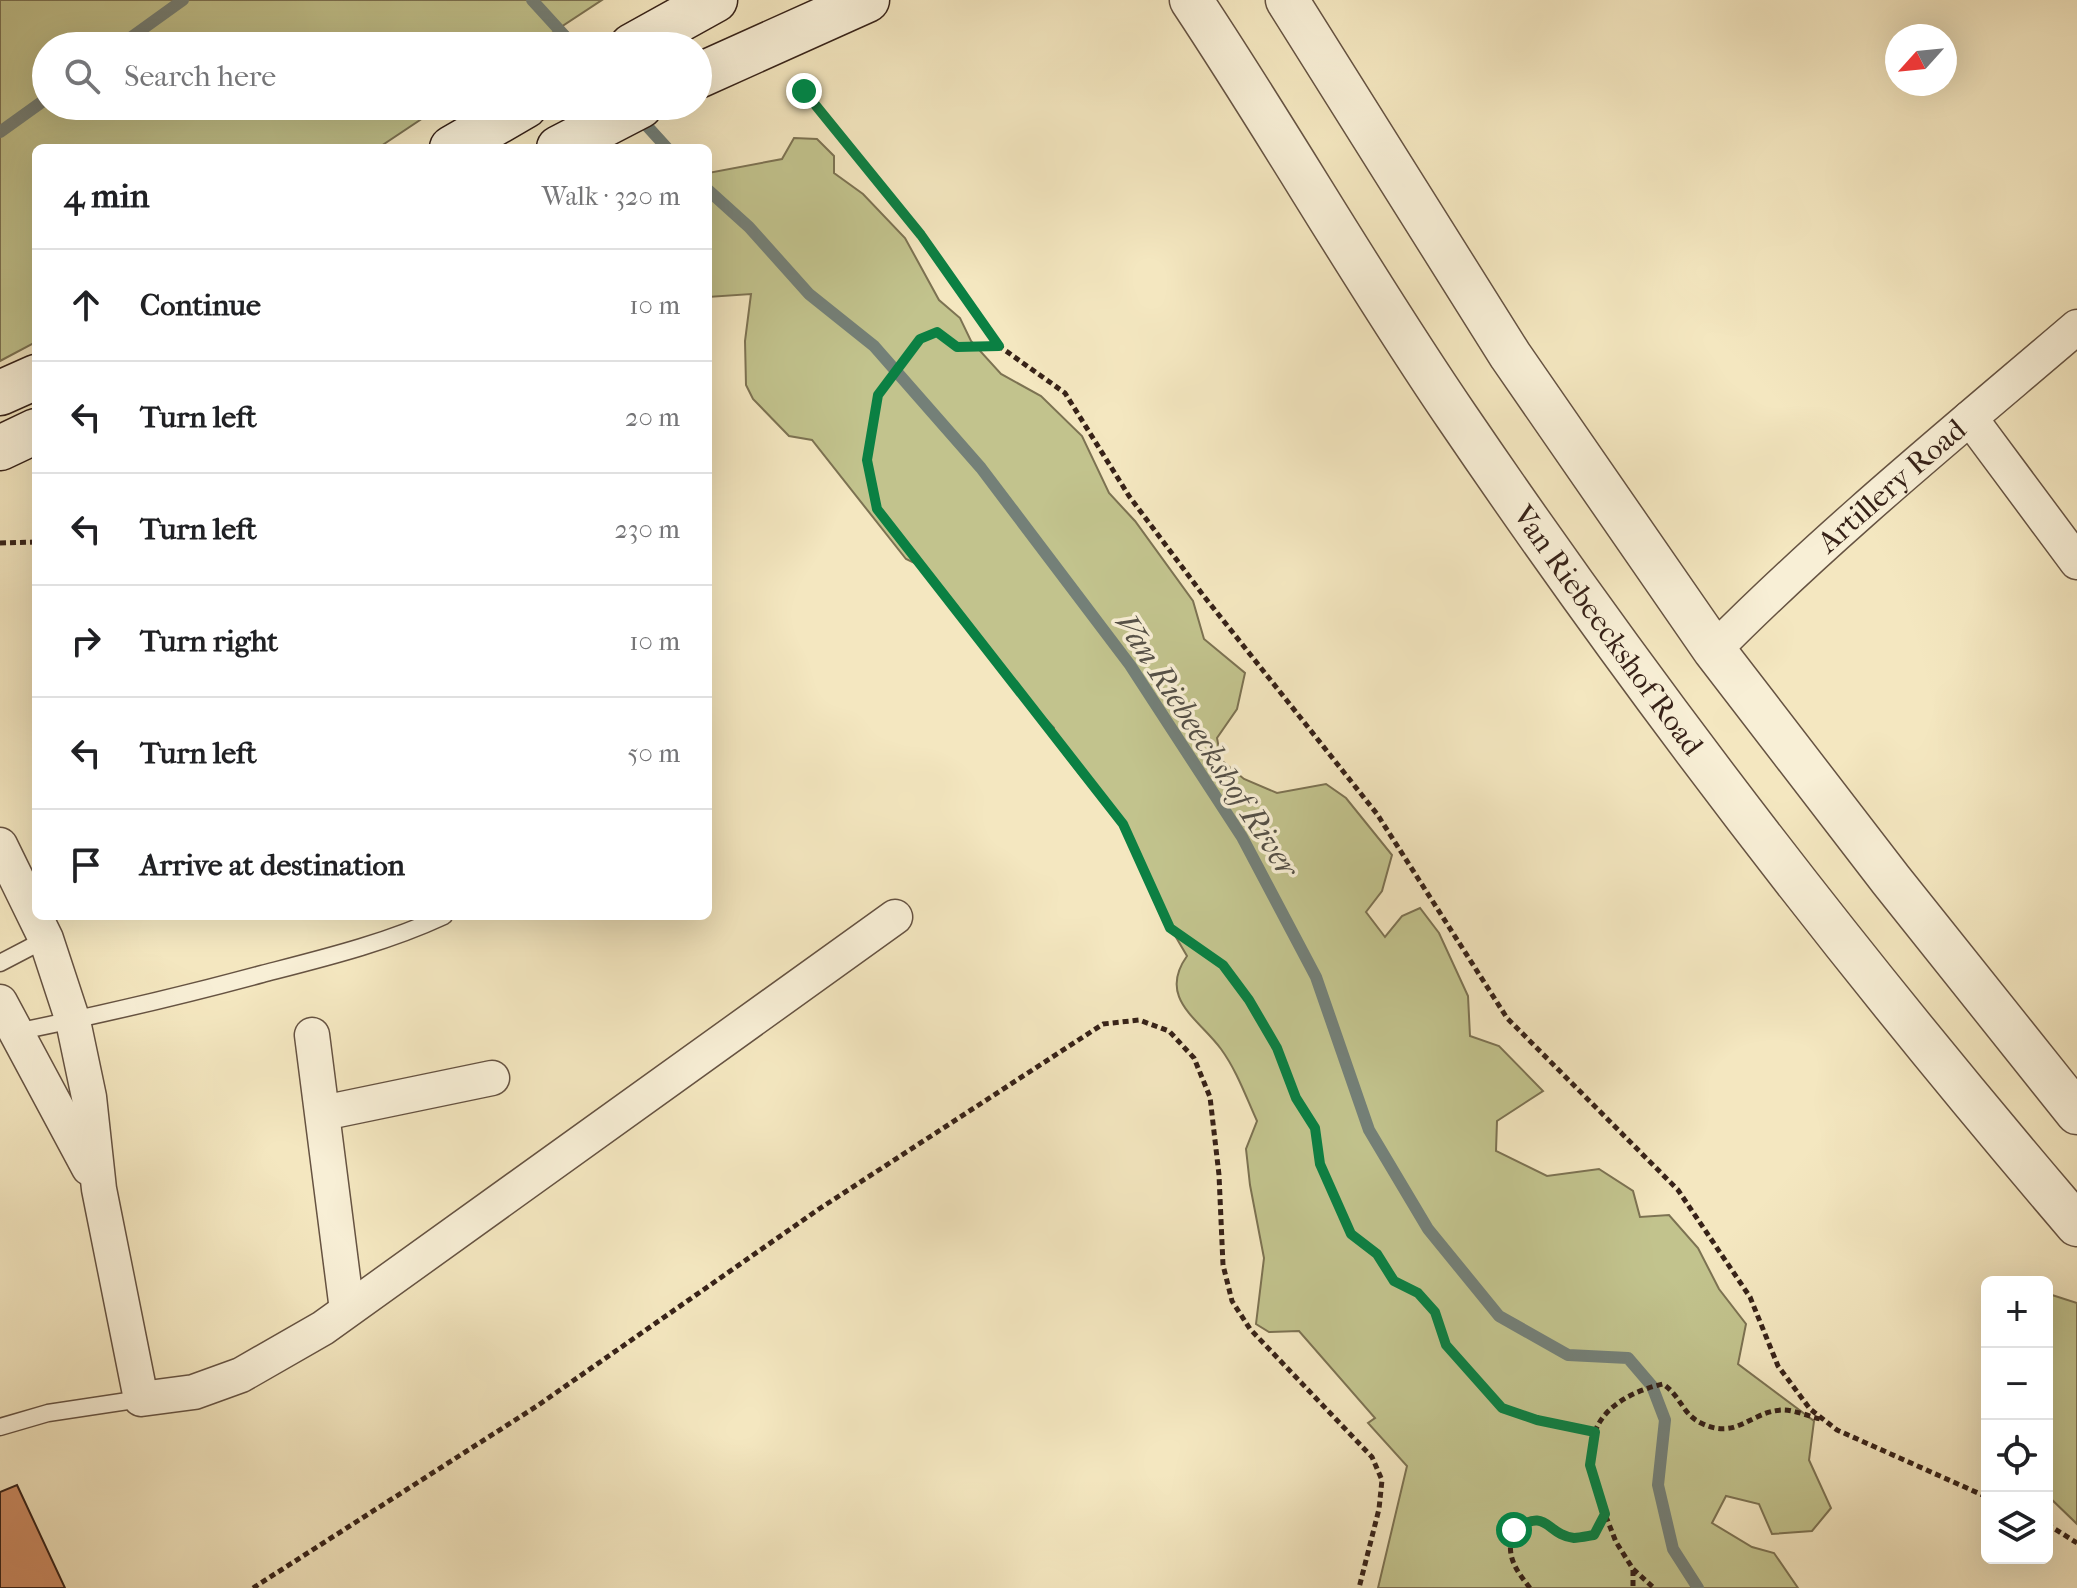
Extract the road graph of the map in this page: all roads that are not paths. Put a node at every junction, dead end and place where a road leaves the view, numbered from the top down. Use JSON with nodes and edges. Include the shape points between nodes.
{"nodes":[{"id":1,"x":867,"y":0,"type":"edge"},
{"id":2,"x":1191,"y":0,"type":"edge"},
{"id":3,"x":1287,"y":0,"type":"edge"},
{"id":4,"x":699,"y":9,"type":"edge"},
{"id":5,"x":657,"y":32,"type":"edge"},
{"id":6,"x":712,"y":69,"type":"edge"},
{"id":7,"x":500,"y":120,"type":"edge"},
{"id":8,"x":613,"y":120,"type":"edge"},
{"id":9,"x":468,"y":138,"type":"edge"},
{"id":10,"x":567,"y":144,"type":"edge"},
{"id":11,"x":2077,"y":327,"type":"edge"},
{"id":12,"x":32,"y":379,"type":"edge"},
{"id":13,"x":0,"y":393,"type":"edge"},
{"id":14,"x":1970,"y":418,"type":"junction"},
{"id":15,"x":32,"y":433,"type":"edge"},
{"id":16,"x":0,"y":448,"type":"edge"},
{"id":17,"x":32,"y":459,"type":"edge"},
{"id":18,"x":0,"y":474,"type":"edge"},
{"id":19,"x":2077,"y":562,"type":"edge"},
{"id":20,"x":1714,"y":650,"type":"junction"},
{"id":21,"x":0,"y":845,"type":"edge"},
{"id":22,"x":32,"y":910,"type":"edge"},
{"id":23,"x":895,"y":917,"type":"dead end"},
{"id":24,"x":37,"y":920,"type":"edge"},
{"id":25,"x":434,"y":920,"type":"edge"},
{"id":26,"x":46,"y":939,"type":"junction"},
{"id":27,"x":0,"y":963,"type":"edge"},
{"id":28,"x":0,"y":1002,"type":"edge"},
{"id":29,"x":73,"y":1021,"type":"junction"},
{"id":30,"x":16,"y":1032,"type":"junction"},
{"id":31,"x":312,"y":1035,"type":"dead end"},
{"id":32,"x":492,"y":1078,"type":"dead end"},
{"id":33,"x":323,"y":1113,"type":"junction"},
{"id":34,"x":2077,"y":1113,"type":"edge"},
{"id":35,"x":99,"y":1189,"type":"junction"},
{"id":36,"x":2077,"y":1225,"type":"edge"},
{"id":37,"x":347,"y":1310,"type":"junction"},
{"id":38,"x":141,"y":1399,"type":"junction"},
{"id":39,"x":0,"y":1427,"type":"edge"}],
"edges":[{"from":1,"to":6,"type":"main road"},
{"from":2,"to":36,"type":"street","name":"Van Riebeeckshof Road","via":[[1449,406],[1646,686],[1836,936]]},
{"from":3,"to":20,"type":"street","via":[[1519,367]]},
{"from":4,"to":5,"type":"main road"},
{"from":7,"to":9,"type":"main road"},
{"from":8,"to":10,"type":"main road"},
{"from":11,"to":14,"type":"street","name":"Artillery Road"},
{"from":12,"to":13,"type":"main road"},
{"from":14,"to":19,"type":"street"},
{"from":14,"to":20,"type":"street","name":"Artillery Road"},
{"from":15,"to":16,"type":"main road"},
{"from":17,"to":18,"type":"main road"},
{"from":20,"to":34,"type":"street"},
{"from":21,"to":22,"type":"street"},
{"from":23,"to":37,"type":"street"},
{"from":24,"to":26,"type":"street"},
{"from":25,"to":29,"type":"lane","via":[[325,958]]},
{"from":26,"to":27,"type":"lane"},
{"from":26,"to":29,"type":"street"},
{"from":28,"to":30,"type":"street"},
{"from":29,"to":30,"type":"lane"},
{"from":29,"to":35,"type":"street","via":[[89,1097]]},
{"from":30,"to":35,"type":"street"},
{"from":31,"to":33,"type":"street"},
{"from":32,"to":33,"type":"street"},
{"from":33,"to":37,"type":"street"},
{"from":35,"to":38,"type":"street"},
{"from":37,"to":38,"type":"street","via":[[241,1375],[194,1392]]},
{"from":38,"to":39,"type":"lane","via":[[48,1413]]}]}
